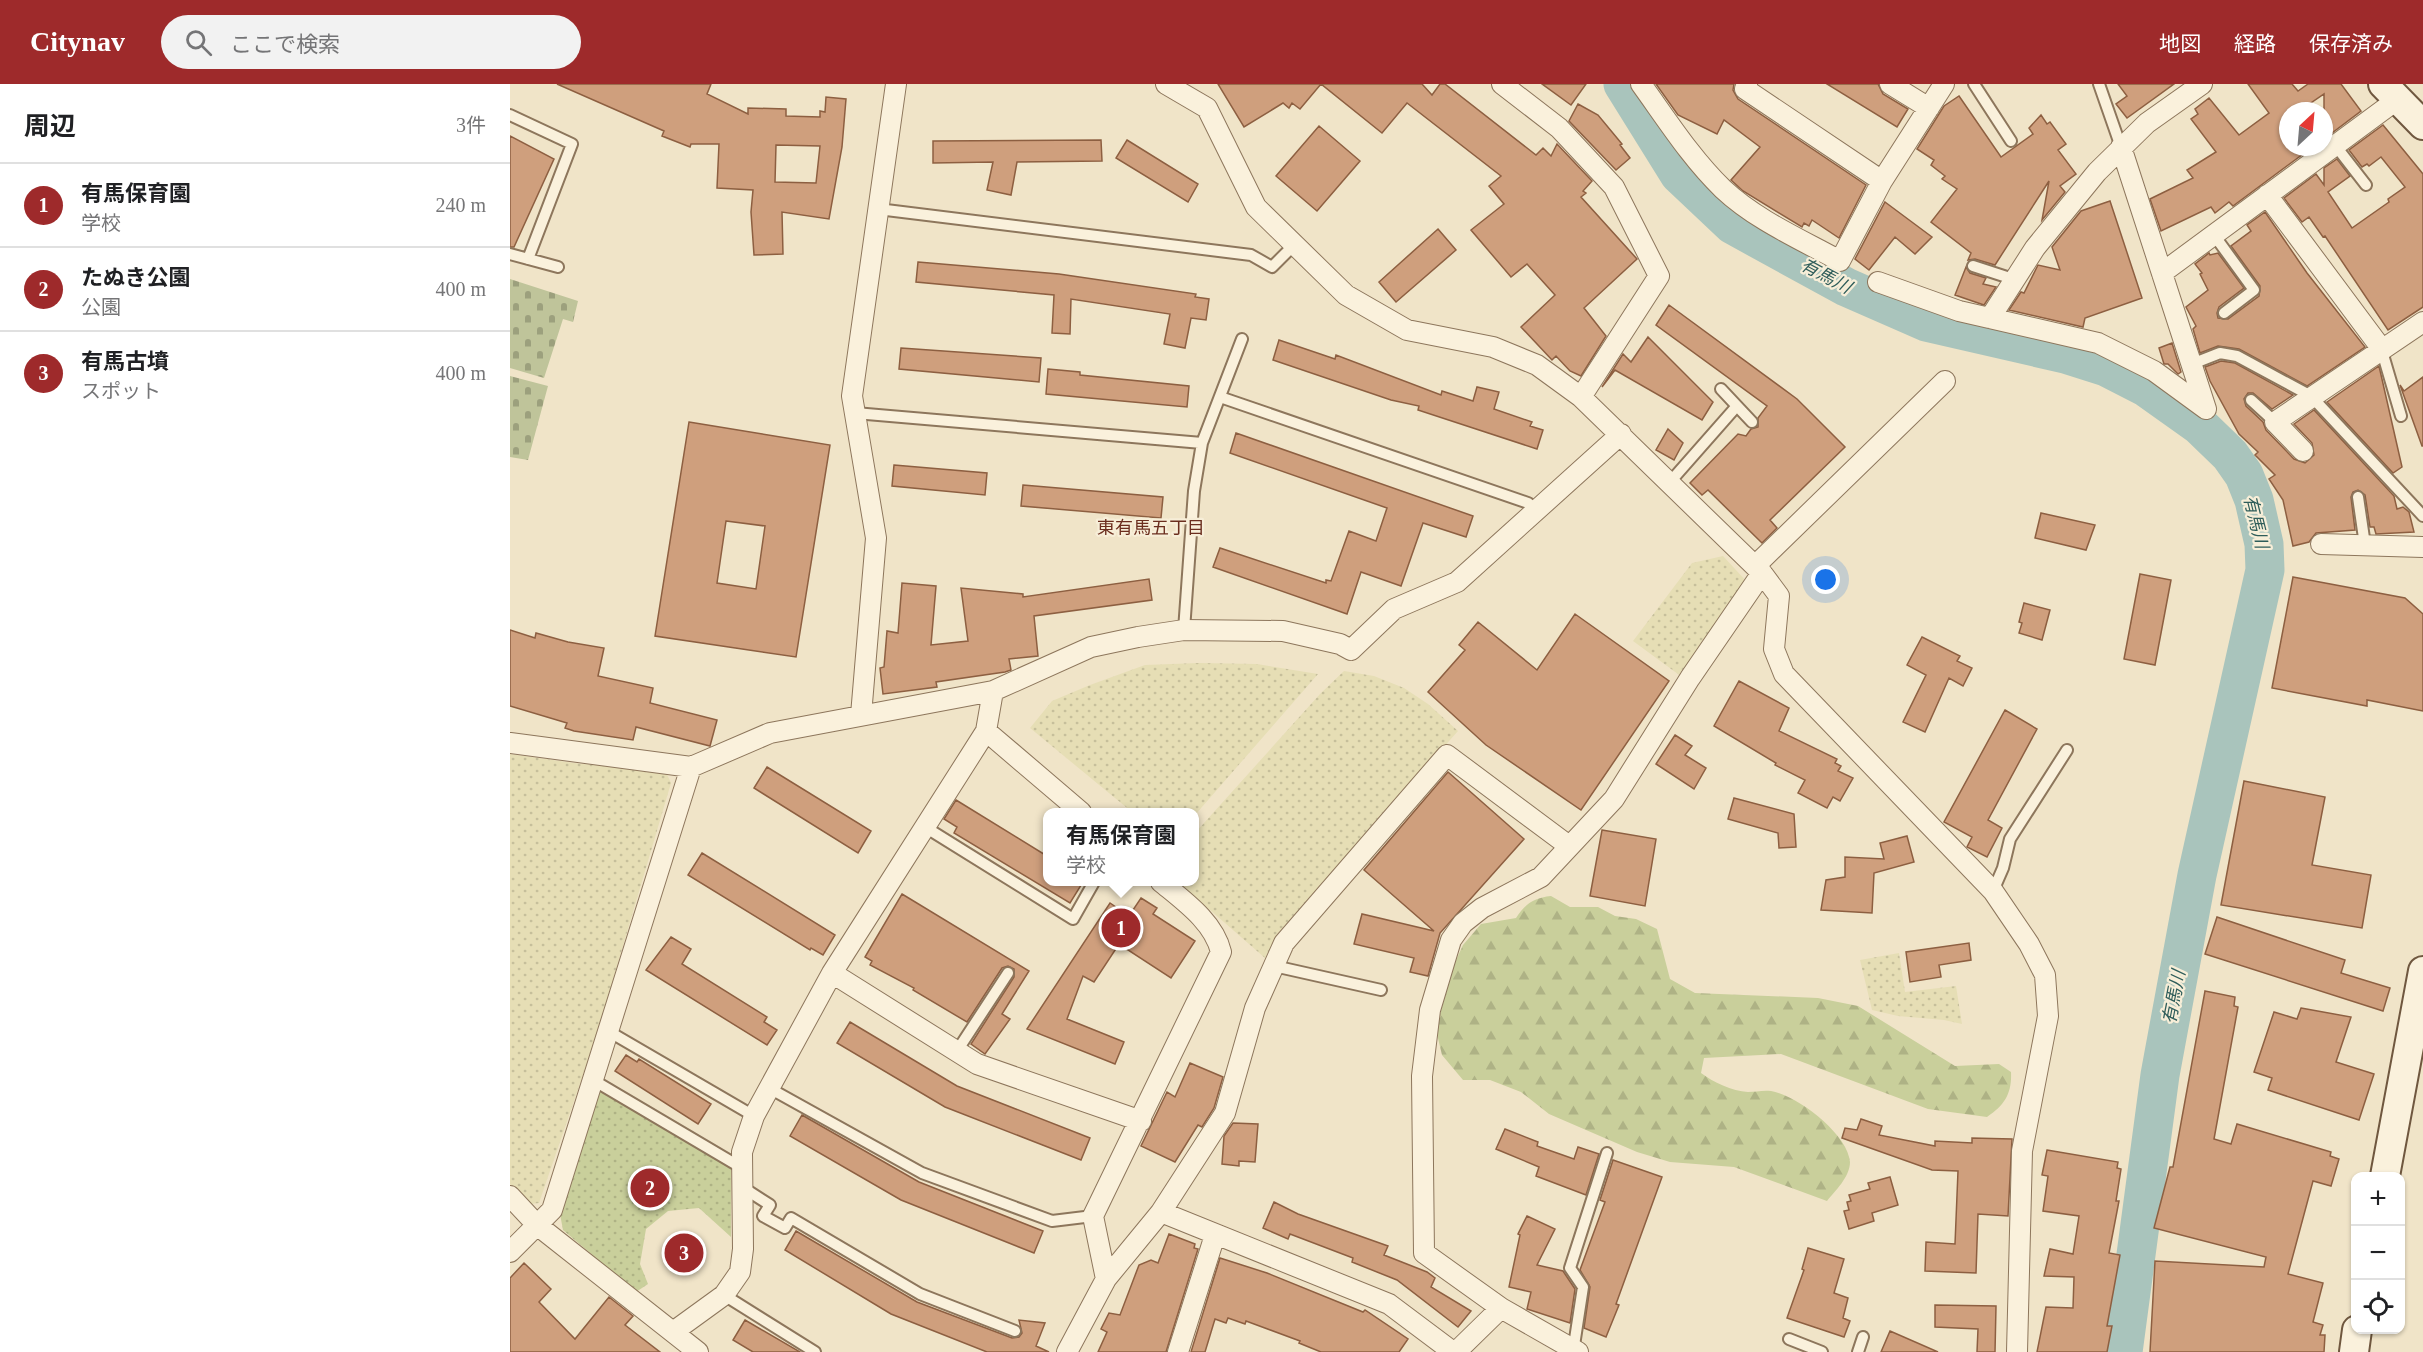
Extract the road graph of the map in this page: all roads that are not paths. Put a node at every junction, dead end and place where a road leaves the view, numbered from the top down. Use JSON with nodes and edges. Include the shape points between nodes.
{"nodes":[{"id":1,"x":896,"y":84,"type":"edge"},
{"id":2,"x":1166,"y":84,"type":"edge"},
{"id":3,"x":1502,"y":84,"type":"edge"},
{"id":4,"x":1641,"y":84,"type":"edge"},
{"id":5,"x":1747,"y":84,"type":"edge"},
{"id":6,"x":1890,"y":84,"type":"edge"},
{"id":7,"x":1944,"y":84,"type":"edge"},
{"id":8,"x":1974,"y":84,"type":"edge"},
{"id":9,"x":2099,"y":84,"type":"edge"},
{"id":10,"x":2202,"y":84,"type":"edge"},
{"id":11,"x":1196,"y":90,"type":"edge"},
{"id":12,"x":2390,"y":91,"type":"edge"},
{"id":13,"x":1929,"y":108,"type":"junction"},
{"id":14,"x":510,"y":115,"type":"edge"},
{"id":15,"x":2422,"y":122,"type":"edge"},
{"id":16,"x":2011,"y":141,"type":"dead end"},
{"id":17,"x":2335,"y":145,"type":"junction"},
{"id":18,"x":2121,"y":147,"type":"junction"},
{"id":19,"x":1882,"y":181,"type":"junction"},
{"id":20,"x":2366,"y":185,"type":"dead end"},
{"id":21,"x":2267,"y":195,"type":"junction"},
{"id":22,"x":878,"y":209,"type":"junction"},
{"id":23,"x":2214,"y":235,"type":"junction"},
{"id":24,"x":1294,"y":245,"type":"junction"},
{"id":25,"x":510,"y":254,"type":"edge"},
{"id":26,"x":528,"y":259,"type":"junction"},
{"id":27,"x":1973,"y":266,"type":"dead end"},
{"id":28,"x":558,"y":267,"type":"dead end"},
{"id":29,"x":2162,"y":273,"type":"junction"},
{"id":30,"x":2016,"y":280,"type":"junction"},
{"id":31,"x":1878,"y":282,"type":"dead end"},
{"id":32,"x":2224,"y":313,"type":"dead end"},
{"id":33,"x":1990,"y":318,"type":"junction"},
{"id":34,"x":2423,"y":322,"type":"edge"},
{"id":35,"x":1242,"y":339,"type":"dead end"},
{"id":36,"x":2381,"y":348,"type":"junction"},
{"id":37,"x":2192,"y":364,"type":"junction"},
{"id":38,"x":1945,"y":381,"type":"dead end"},
{"id":39,"x":1721,"y":389,"type":"dead end"},
{"id":40,"x":2311,"y":396,"type":"junction"},
{"id":41,"x":1220,"y":397,"type":"junction"},
{"id":42,"x":1581,"y":397,"type":"junction"},
{"id":43,"x":2250,"y":400,"type":"dead end"},
{"id":44,"x":1736,"y":407,"type":"junction"},
{"id":45,"x":855,"y":413,"type":"junction"},
{"id":46,"x":2401,"y":416,"type":"dead end"},
{"id":47,"x":1752,"y":422,"type":"dead end"},
{"id":48,"x":2275,"y":422,"type":"junction"},
{"id":49,"x":1621,"y":435,"type":"junction"},
{"id":50,"x":1202,"y":443,"type":"junction"},
{"id":51,"x":2303,"y":451,"type":"dead end"},
{"id":52,"x":1670,"y":482,"type":"junction"},
{"id":53,"x":2358,"y":497,"type":"dead end"},
{"id":54,"x":1538,"y":511,"type":"junction"},
{"id":55,"x":2423,"y":516,"type":"edge"},
{"id":56,"x":2322,"y":544,"type":"dead end"},
{"id":57,"x":2365,"y":545,"type":"junction"},
{"id":58,"x":2423,"y":547,"type":"edge"},
{"id":59,"x":1759,"y":569,"type":"junction"},
{"id":60,"x":1184,"y":630,"type":"junction"},
{"id":61,"x":993,"y":691,"type":"junction"},
{"id":62,"x":861,"y":715,"type":"junction"},
{"id":63,"x":986,"y":731,"type":"junction"},
{"id":64,"x":510,"y":743,"type":"edge"},
{"id":65,"x":2067,"y":750,"type":"dead end"},
{"id":66,"x":691,"y":767,"type":"junction"},
{"id":67,"x":1075,"y":808,"type":"edge"},
{"id":68,"x":925,"y":827,"type":"junction"},
{"id":69,"x":1569,"y":846,"type":"junction"},
{"id":70,"x":1092,"y":886,"type":"edge"},
{"id":71,"x":1166,"y":886,"type":"edge"},
{"id":72,"x":1993,"y":891,"type":"junction"},
{"id":73,"x":1274,"y":966,"type":"junction"},
{"id":74,"x":2423,"y":971,"type":"edge"},
{"id":75,"x":832,"y":973,"type":"junction"},
{"id":76,"x":1008,"y":973,"type":"dead end"},
{"id":77,"x":1381,"y":990,"type":"dead end"},
{"id":78,"x":608,"y":1031,"type":"junction"},
{"id":79,"x":957,"y":1051,"type":"junction"},
{"id":80,"x":593,"y":1080,"type":"junction"},
{"id":81,"x":769,"y":1088,"type":"junction"},
{"id":82,"x":754,"y":1116,"type":"junction"},
{"id":83,"x":1141,"y":1120,"type":"junction"},
{"id":84,"x":1607,"y":1152,"type":"dead end"},
{"id":85,"x":2386,"y":1172,"type":"edge"},
{"id":86,"x":742,"y":1177,"type":"junction"},
{"id":87,"x":510,"y":1196,"type":"edge"},
{"id":88,"x":1161,"y":1212,"type":"junction"},
{"id":89,"x":1093,"y":1216,"type":"junction"},
{"id":90,"x":537,"y":1225,"type":"junction"},
{"id":91,"x":1215,"y":1234,"type":"junction"},
{"id":92,"x":510,"y":1252,"type":"edge"},
{"id":93,"x":1106,"y":1279,"type":"junction"},
{"id":94,"x":724,"y":1295,"type":"junction"},
{"id":95,"x":1501,"y":1308,"type":"junction"},
{"id":96,"x":1016,"y":1331,"type":"dead end"},
{"id":97,"x":673,"y":1332,"type":"junction"},
{"id":98,"x":2356,"y":1334,"type":"edge"},
{"id":99,"x":1863,"y":1336,"type":"dead end"},
{"id":100,"x":1789,"y":1339,"type":"dead end"},
{"id":101,"x":1575,"y":1351,"type":"edge"},
{"id":102,"x":698,"y":1352,"type":"edge"},
{"id":103,"x":815,"y":1352,"type":"edge"},
{"id":104,"x":1067,"y":1352,"type":"edge"},
{"id":105,"x":1178,"y":1352,"type":"edge"},
{"id":106,"x":1454,"y":1352,"type":"edge"},
{"id":107,"x":1822,"y":1352,"type":"edge"},
{"id":108,"x":1858,"y":1352,"type":"edge"},
{"id":109,"x":2017,"y":1352,"type":"edge"},
{"id":110,"x":2354,"y":1352,"type":"edge"}],
"edges":[{"from":1,"to":22,"type":"street"},
{"from":2,"to":11,"type":"street"},
{"from":3,"to":42,"type":"street","via":[[1559,128],[1614,187],[1659,276]]},
{"from":4,"to":19,"type":"street","via":[[1695,159],[1724,190],[1760,218],[1840,261]]},
{"from":5,"to":19,"type":"street","via":[[1745,89]]},
{"from":6,"to":13,"type":"street"},
{"from":7,"to":13,"type":"street"},
{"from":8,"to":16,"type":"lane"},
{"from":9,"to":18,"type":"lane"},
{"from":10,"to":18,"type":"street"},
{"from":11,"to":24,"type":"street","via":[[1256,207]]},
{"from":12,"to":15,"type":"street"},
{"from":12,"to":17,"type":"street"},
{"from":13,"to":19,"type":"street"},
{"from":14,"to":26,"type":"lane","via":[[572,144]]},
{"from":17,"to":20,"type":"lane"},
{"from":17,"to":21,"type":"street"},
{"from":18,"to":29,"type":"street"},
{"from":18,"to":30,"type":"street","via":[[2036,248]]},
{"from":21,"to":23,"type":"street"},
{"from":21,"to":36,"type":"street"},
{"from":22,"to":24,"type":"lane","via":[[1251,255],[1272,267]]},
{"from":22,"to":45,"type":"street","via":[[852,396]]},
{"from":23,"to":29,"type":"street"},
{"from":23,"to":32,"type":"lane","via":[[2254,290]]},
{"from":24,"to":42,"type":"street","via":[[1346,295],[1376,314],[1407,330],[1493,347],[1537,366]]},
{"from":25,"to":26,"type":"lane"},
{"from":26,"to":28,"type":"lane"},
{"from":27,"to":30,"type":"lane"},
{"from":29,"to":37,"type":"street"},
{"from":30,"to":33,"type":"street"},
{"from":31,"to":33,"type":"street"},
{"from":33,"to":37,"type":"street","via":[[2098,343],[2154,370],[2206,408]]},
{"from":34,"to":36,"type":"street"},
{"from":35,"to":41,"type":"lane"},
{"from":36,"to":40,"type":"street"},
{"from":36,"to":46,"type":"lane"},
{"from":37,"to":40,"type":"lane","via":[[2220,353],[2237,356]]},
{"from":38,"to":59,"type":"street"},
{"from":39,"to":44,"type":"lane"},
{"from":40,"to":48,"type":"street"},
{"from":40,"to":55,"type":"lane"},
{"from":41,"to":50,"type":"lane"},
{"from":41,"to":54,"type":"lane","via":[[1528,503]]},
{"from":42,"to":49,"type":"street"},
{"from":43,"to":48,"type":"lane"},
{"from":44,"to":47,"type":"lane"},
{"from":44,"to":52,"type":"lane"},
{"from":45,"to":50,"type":"lane"},
{"from":45,"to":62,"type":"street","via":[[876,538]]},
{"from":48,"to":51,"type":"street"},
{"from":49,"to":52,"type":"street"},
{"from":49,"to":54,"type":"street"},
{"from":50,"to":60,"type":"lane","via":[[1194,491]]},
{"from":52,"to":59,"type":"street"},
{"from":53,"to":57,"type":"lane"},
{"from":54,"to":60,"type":"street","via":[[1457,582],[1394,609],[1351,650],[1283,632]]},
{"from":56,"to":57,"type":"street"},
{"from":57,"to":58,"type":"street"},
{"from":59,"to":69,"type":"street","via":[[1614,799]]},
{"from":59,"to":72,"type":"street","via":[[1779,596],[1774,649],[1784,674]]},
{"from":60,"to":61,"type":"street","via":[[1091,647]]},
{"from":61,"to":62,"type":"street"},
{"from":61,"to":63,"type":"street"},
{"from":62,"to":66,"type":"street","via":[[770,733]]},
{"from":63,"to":67,"type":"street"},
{"from":63,"to":68,"type":"street"},
{"from":64,"to":66,"type":"street"},
{"from":65,"to":72,"type":"lane","via":[[2010,839]]},
{"from":66,"to":78,"type":"street"},
{"from":68,"to":70,"type":"lane","via":[[1073,919]]},
{"from":68,"to":75,"type":"street"},
{"from":69,"to":73,"type":"street","via":[[1447,755],[1284,943]]},
{"from":69,"to":95,"type":"street","via":[[1541,877],[1462,923],[1451,940],[1430,1010],[1422,1076],[1424,1253]]},
{"from":71,"to":83,"type":"street","via":[[1217,936],[1221,952]]},
{"from":72,"to":109,"type":"street","via":[[2029,944],[2045,975],[2048,993],[2048,1016],[2022,1151]]},
{"from":73,"to":77,"type":"lane"},
{"from":73,"to":88,"type":"street","via":[[1255,1008],[1225,1113]]},
{"from":74,"to":85,"type":"street"},
{"from":75,"to":79,"type":"street"},
{"from":75,"to":81,"type":"street"},
{"from":76,"to":79,"type":"lane"},
{"from":78,"to":80,"type":"street"},
{"from":78,"to":82,"type":"lane"},
{"from":79,"to":83,"type":"street","via":[[977,1064]]},
{"from":80,"to":86,"type":"lane"},
{"from":80,"to":90,"type":"street","via":[[552,1210]]},
{"from":81,"to":82,"type":"street"},
{"from":81,"to":89,"type":"lane","via":[[922,1173],[1052,1221]]},
{"from":82,"to":86,"type":"street","via":[[742,1152]]},
{"from":83,"to":89,"type":"street"},
{"from":84,"to":101,"type":"lane","via":[[1570,1268],[1582,1287]]},
{"from":86,"to":94,"type":"street","via":[[740,1272]]},
{"from":86,"to":96,"type":"lane","via":[[770,1205],[764,1216],[785,1228],[791,1218],[920,1294]]},
{"from":87,"to":90,"type":"street"},
{"from":88,"to":91,"type":"street"},
{"from":88,"to":93,"type":"street"},
{"from":89,"to":93,"type":"street"},
{"from":90,"to":92,"type":"street"},
{"from":90,"to":97,"type":"street"},
{"from":91,"to":105,"type":"street"},
{"from":91,"to":106,"type":"street","via":[[1389,1304]]},
{"from":93,"to":104,"type":"street"},
{"from":94,"to":97,"type":"street"},
{"from":94,"to":103,"type":"lane"},
{"from":95,"to":101,"type":"street"},
{"from":95,"to":106,"type":"street"},
{"from":97,"to":102,"type":"street"},
{"from":98,"to":110,"type":"street"},
{"from":99,"to":108,"type":"lane"},
{"from":100,"to":107,"type":"lane"}]}
